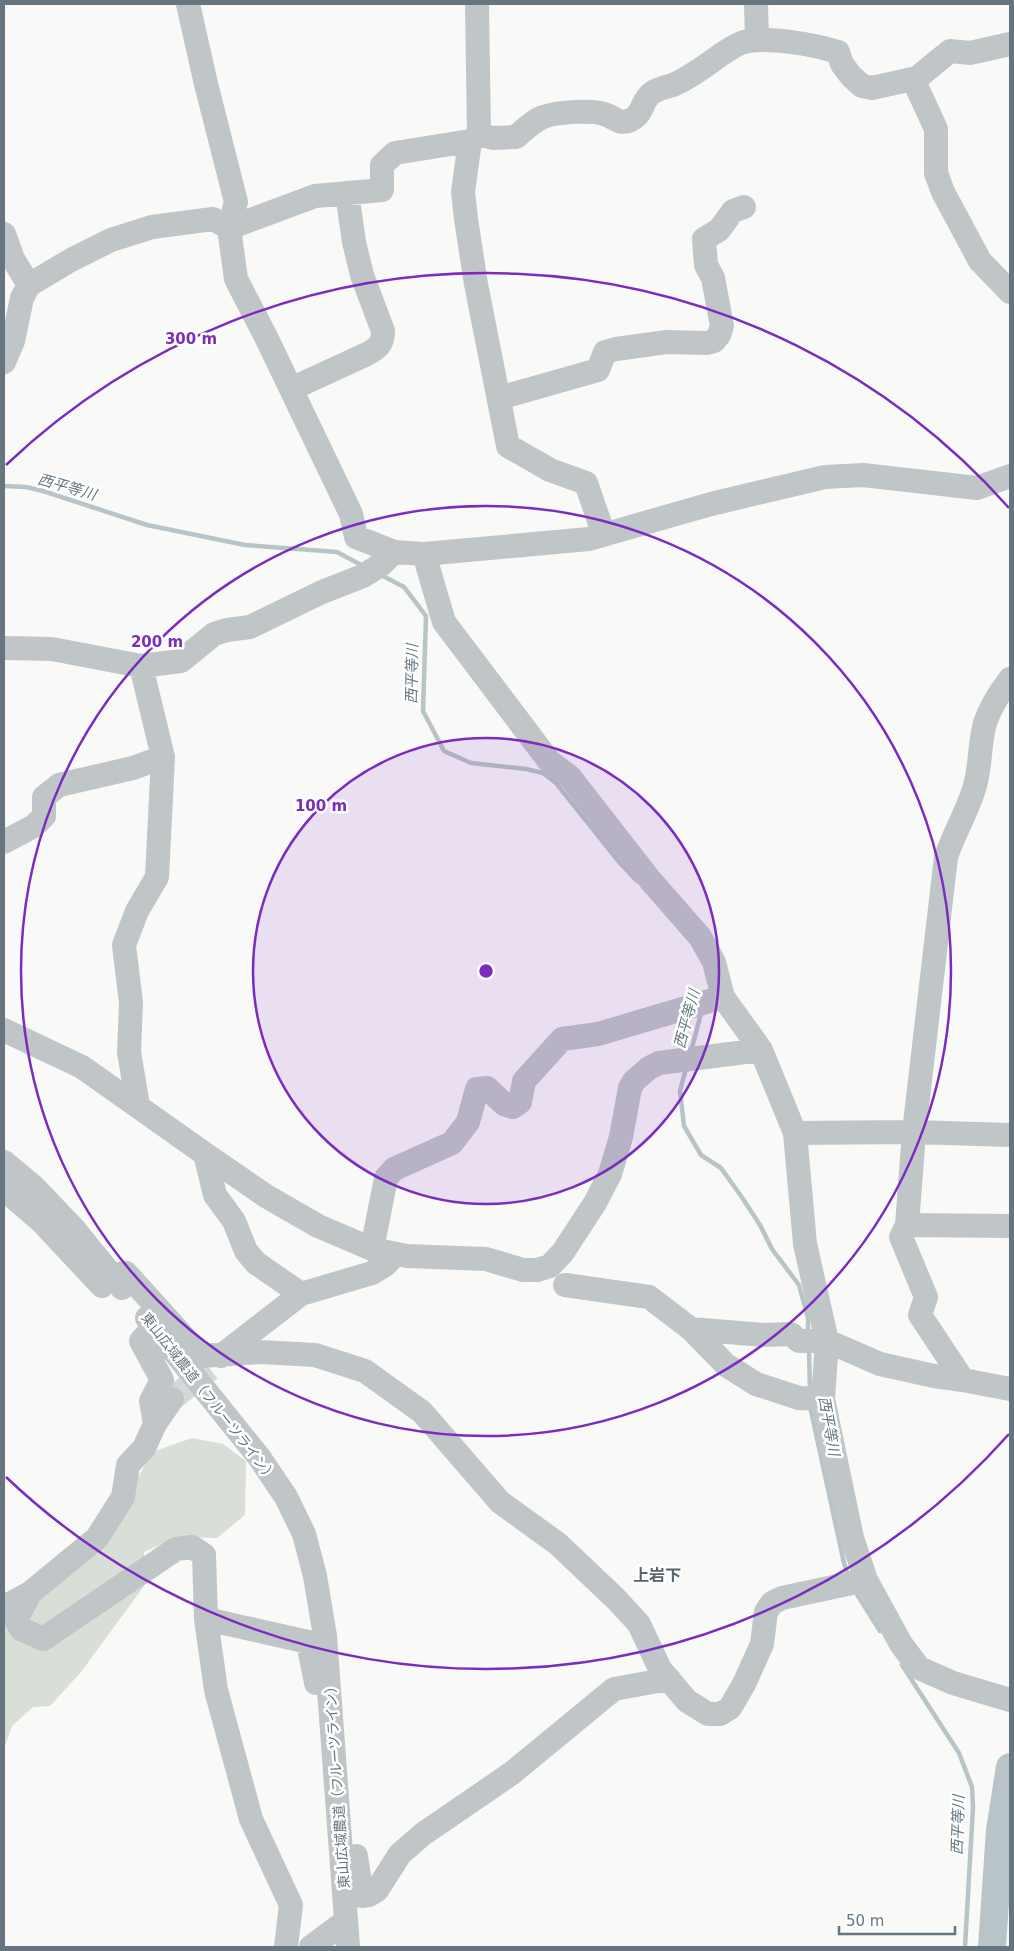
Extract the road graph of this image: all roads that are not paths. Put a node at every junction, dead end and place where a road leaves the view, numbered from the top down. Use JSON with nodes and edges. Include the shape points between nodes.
{"nodes":[{"id":1,"x":188,"y":4,"type":"edge"},
{"id":2,"x":477,"y":4,"type":"edge"},
{"id":3,"x":756,"y":4,"type":"edge"},
{"id":4,"x":757,"y":40,"type":"junction"},
{"id":5,"x":1010,"y":44,"type":"edge"},
{"id":6,"x":913,"y":79,"type":"junction"},
{"id":7,"x":474,"y":137,"type":"junction"},
{"id":8,"x":347,"y":193,"type":"junction"},
{"id":9,"x":744,"y":207,"type":"dead end"},
{"id":10,"x":228,"y":228,"type":"junction"},
{"id":11,"x":4,"y":234,"type":"edge"},
{"id":12,"x":29,"y":285,"type":"junction"},
{"id":13,"x":1010,"y":292,"type":"edge"},
{"id":14,"x":4,"y":362,"type":"edge"},
{"id":15,"x":291,"y":389,"type":"junction"},
{"id":16,"x":499,"y":398,"type":"junction"},
{"id":17,"x":1010,"y":476,"type":"edge"},
{"id":18,"x":604,"y":535,"type":"junction"},
{"id":19,"x":424,"y":554,"type":"junction"},
{"id":20,"x":380,"y":564,"type":"junction"},
{"id":21,"x":4,"y":648,"type":"edge"},
{"id":22,"x":141,"y":666,"type":"junction"},
{"id":23,"x":1010,"y":679,"type":"edge"},
{"id":24,"x":163,"y":757,"type":"junction"},
{"id":25,"x":4,"y":842,"type":"edge"},
{"id":26,"x":712,"y":1000,"type":"junction"},
{"id":27,"x":4,"y":1030,"type":"edge"},
{"id":28,"x":761,"y":1050,"type":"junction"},
{"id":29,"x":138,"y":1106,"type":"junction"},
{"id":30,"x":914,"y":1132,"type":"junction"},
{"id":31,"x":795,"y":1133,"type":"junction"},
{"id":32,"x":1010,"y":1135,"type":"edge"},
{"id":33,"x":205,"y":1154,"type":"junction"},
{"id":34,"x":4,"y":1162,"type":"edge"},
{"id":35,"x":4,"y":1190,"type":"edge"},
{"id":36,"x":907,"y":1225,"type":"junction"},
{"id":37,"x":1010,"y":1226,"type":"edge"},
{"id":38,"x":372,"y":1249,"type":"junction"},
{"id":39,"x":396,"y":1254,"type":"junction"},
{"id":40,"x":118,"y":1283,"type":"junction"},
{"id":41,"x":565,"y":1285,"type":"dead end"},
{"id":42,"x":301,"y":1294,"type":"junction"},
{"id":43,"x":154,"y":1327,"type":"junction"},
{"id":44,"x":691,"y":1329,"type":"junction"},
{"id":45,"x":827,"y":1341,"type":"junction"},
{"id":46,"x":215,"y":1362,"type":"junction"},
{"id":47,"x":963,"y":1380,"type":"junction"},
{"id":48,"x":1010,"y":1389,"type":"edge"},
{"id":49,"x":815,"y":1398,"type":"junction"},
{"id":50,"x":172,"y":1399,"type":"tunnel mouth"},
{"id":51,"x":155,"y":1424,"type":"junction"},
{"id":52,"x":865,"y":1580,"type":"junction"},
{"id":53,"x":30,"y":1593,"type":"junction"},
{"id":54,"x":4,"y":1606,"type":"edge"},
{"id":55,"x":206,"y":1619,"type":"junction"},
{"id":56,"x":669,"y":1680,"type":"junction"},
{"id":57,"x":331,"y":1697,"type":"junction"},
{"id":58,"x":1010,"y":1700,"type":"edge"},
{"id":59,"x":342,"y":1844,"type":"junction"},
{"id":60,"x":346,"y":1920,"type":"junction"},
{"id":61,"x":286,"y":1947,"type":"edge"},
{"id":62,"x":311,"y":1947,"type":"edge"},
{"id":63,"x":348,"y":1947,"type":"edge"}],
"edges":[{"from":1,"to":10,"type":"street","via":[[236,202]]},
{"from":2,"to":7,"type":"street","via":[[479,83]]},
{"from":3,"to":4,"type":"street"},
{"from":4,"to":6,"type":"street","via":[[816,46],[838,52],[842,64],[862,86],[872,88]]},
{"from":4,"to":7,"type":"street","via":[[741,43],[676,84],[652,92],[643,108],[627,122],[607,115],[572,113],[544,116],[516,137]]},
{"from":5,"to":6,"type":"street","via":[[970,53],[950,51]]},
{"from":6,"to":13,"type":"street","via":[[936,129],[936,173],[943,192],[980,261]]},
{"from":7,"to":8,"type":"street","via":[[395,153],[382,165],[382,190]]},
{"from":7,"to":16,"type":"street","via":[[463,192],[476,284]]},
{"from":8,"to":10,"type":"street","via":[[315,196]]},
{"from":8,"to":15,"type":"street","via":[[362,275],[383,339],[378,348],[367,354]]},
{"from":9,"to":16,"type":"street","via":[[733,212],[719,230],[704,239],[706,266],[713,278],[722,326],[714,341],[667,342],[616,349],[605,352],[598,370]]},
{"from":10,"to":12,"type":"street","via":[[213,219],[152,228],[111,240]]},
{"from":10,"to":15,"type":"street","via":[[236,280]]},
{"from":11,"to":12,"type":"street","via":[[13,259]]},
{"from":12,"to":14,"type":"street","via":[[22,298],[13,342]]},
{"from":15,"to":20,"type":"street","via":[[351,514],[356,537]]},
{"from":16,"to":18,"type":"street","via":[[508,446],[550,470],[586,483]]},
{"from":17,"to":18,"type":"street","via":[[977,488],[863,475],[825,477],[711,504]]},
{"from":18,"to":19,"type":"street"},
{"from":19,"to":20,"type":"street"},
{"from":19,"to":26,"type":"street","via":[[444,622],[550,761],[570,777],[651,881],[700,937],[714,962]]},
{"from":20,"to":22,"type":"street","via":[[250,628],[214,634],[181,661]]},
{"from":21,"to":22,"type":"street","via":[[52,649]]},
{"from":22,"to":24,"type":"street"},
{"from":23,"to":30,"type":"street","via":[[985,723],[975,787],[946,857]]},
{"from":24,"to":25,"type":"street","via":[[133,768],[59,786],[44,798],[44,816],[34,826]]},
{"from":24,"to":29,"type":"street","via":[[156,877],[137,911],[124,945],[131,1003],[129,1052]]},
{"from":26,"to":28,"type":"street"},
{"from":26,"to":38,"type":"street","via":[[598,1034],[562,1039],[524,1081],[520,1102],[513,1107],[504,1104],[487,1088],[477,1089],[468,1122],[452,1143],[394,1169],[386,1178]]},
{"from":27,"to":29,"type":"street","via":[[82,1067]]},
{"from":28,"to":31,"type":"street"},
{"from":28,"to":39,"type":"street","via":[[659,1063],[634,1081],[610,1174],[595,1203],[550,1266],[523,1270],[486,1258]]},
{"from":29,"to":33,"type":"street"},
{"from":30,"to":31,"type":"street"},
{"from":30,"to":32,"type":"street"},
{"from":30,"to":36,"type":"street"},
{"from":31,"to":45,"type":"street","via":[[804,1244]]},
{"from":33,"to":38,"type":"street","via":[[266,1196],[318,1226]]},
{"from":33,"to":42,"type":"street","via":[[215,1195],[234,1221],[246,1251],[256,1263]]},
{"from":34,"to":40,"type":"street","name":"東山広域農道（フルーツライン）","via":[[34,1187],[74,1229]]},
{"from":35,"to":40,"type":"street","via":[[42,1222],[114,1299]]},
{"from":36,"to":37,"type":"street"},
{"from":36,"to":47,"type":"street","via":[[901,1238],[926,1297],[920,1315]]},
{"from":38,"to":39,"type":"street"},
{"from":39,"to":42,"type":"street","via":[[372,1273]]},
{"from":40,"to":43,"type":"street","name":"東山広域農道（フルーツライン）"},
{"from":40,"to":46,"type":"street","via":[[126,1273],[201,1356]]},
{"from":41,"to":44,"type":"street","via":[[649,1297]]},
{"from":42,"to":46,"type":"street"},
{"from":43,"to":51,"type":"street","via":[[141,1341],[162,1380],[151,1401]]},
{"from":43,"to":57,"type":"street","name":"東山広域農道（フルーツライン）","via":[[259,1456],[286,1497],[304,1534],[325,1636]]},
{"from":44,"to":45,"type":"street","via":[[764,1336],[791,1334],[799,1341]]},
{"from":44,"to":49,"type":"street","via":[[726,1365],[756,1384]]},
{"from":45,"to":47,"type":"street","via":[[880,1364]]},
{"from":45,"to":49,"type":"street"},
{"from":46,"to":56,"type":"street","via":[[260,1352],[315,1354],[365,1371],[422,1412],[500,1502],[558,1544],[616,1599],[639,1624],[660,1669]]},
{"from":47,"to":48,"type":"street"},
{"from":49,"to":52,"type":"street"},
{"from":50,"to":51,"type":"street"},
{"from":51,"to":53,"type":"street","via":[[144,1448],[128,1465],[123,1497],[97,1538]]},
{"from":52,"to":56,"type":"street","via":[[772,1603],[766,1612],[762,1644],[744,1684],[730,1708],[720,1714],[708,1714],[688,1701]]},
{"from":52,"to":58,"type":"street","via":[[919,1668]]},
{"from":53,"to":54,"type":"street"},
{"from":53,"to":55,"type":"street","via":[[16,1620],[21,1629],[43,1639],[176,1549],[192,1547],[204,1555]]},
{"from":55,"to":57,"type":"street","via":[[308,1642],[316,1685]]},
{"from":55,"to":61,"type":"street","via":[[216,1690],[252,1818],[291,1905]]},
{"from":56,"to":59,"type":"street","via":[[614,1689],[512,1773],[423,1834],[400,1854],[377,1890],[369,1895],[362,1896],[355,1849]]},
{"from":57,"to":59,"type":"street","name":"東山広域農道（フルーツライン）"},
{"from":59,"to":60,"type":"street","name":"東山広域農道（フルーツライン）"},
{"from":60,"to":62,"type":"street"},
{"from":60,"to":63,"type":"street","name":"東山広域農道（フルーツライン）"}]}
